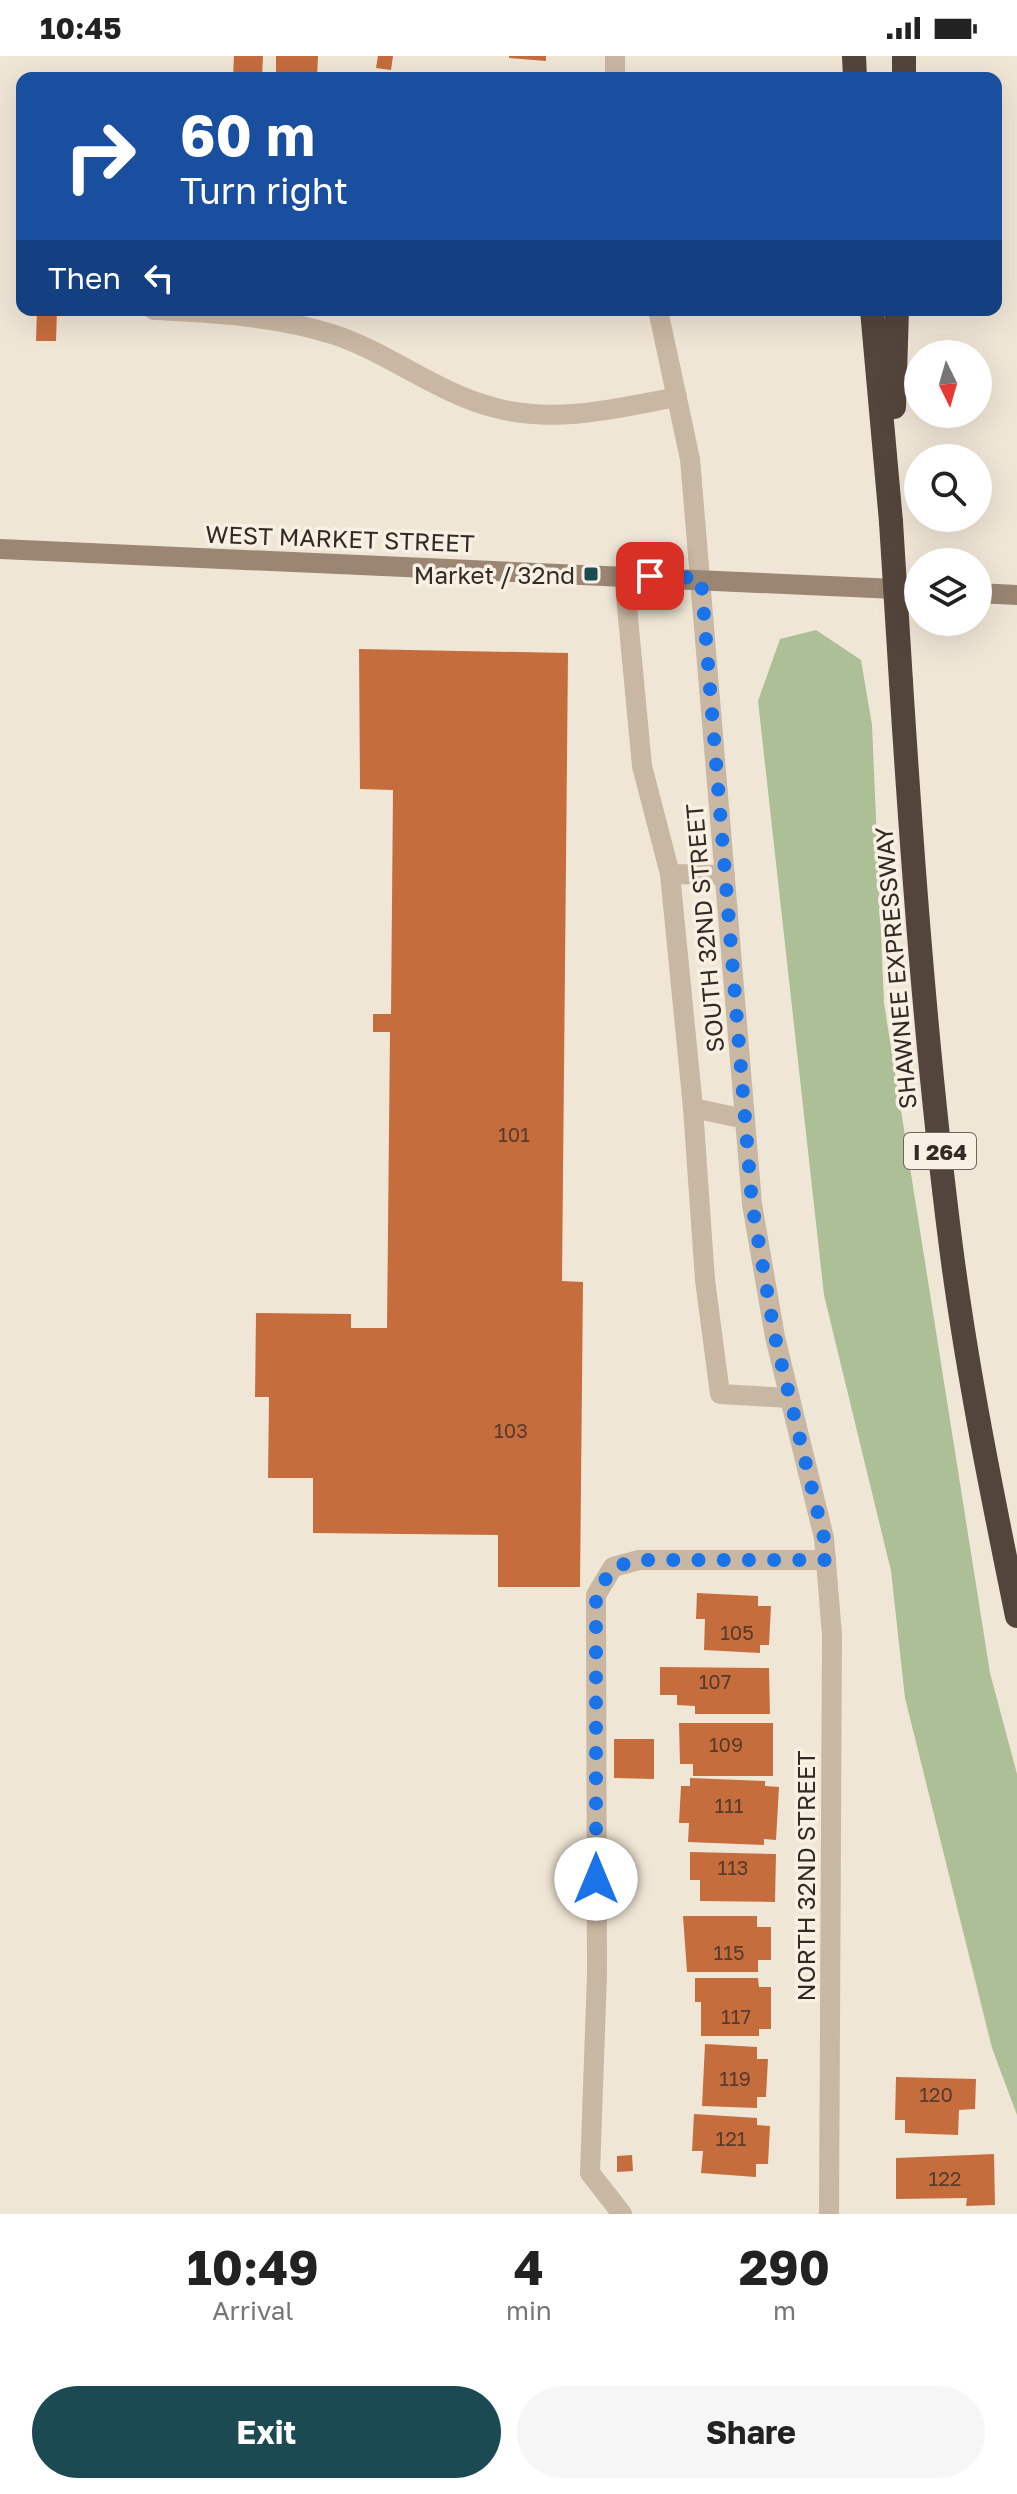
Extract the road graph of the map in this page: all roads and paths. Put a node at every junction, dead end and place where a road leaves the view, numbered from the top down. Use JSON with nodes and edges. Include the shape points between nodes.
{"nodes":[{"id":1,"x":217,"y":316,"type":"edge"},
{"id":2,"x":659,"y":316,"type":"edge"},
{"id":3,"x":873,"y":316,"type":"edge"},
{"id":4,"x":897,"y":316,"type":"edge"},
{"id":5,"x":677,"y":397,"type":"junction"},
{"id":6,"x":891,"y":522,"type":"junction"},
{"id":7,"x":0,"y":549,"type":"edge"},
{"id":8,"x":624,"y":575,"type":"junction"},
{"id":9,"x":701,"y":578,"type":"junction"},
{"id":10,"x":904,"y":589,"type":"edge"},
{"id":11,"x":992,"y":594,"type":"edge"},
{"id":12,"x":1017,"y":595,"type":"edge"},
{"id":13,"x":670,"y":874,"type":"junction"},
{"id":14,"x":725,"y":875,"type":"junction"},
{"id":15,"x":693,"y":1108,"type":"junction"},
{"id":16,"x":745,"y":1119,"type":"junction"},
{"id":17,"x":790,"y":1398,"type":"junction"},
{"id":18,"x":824,"y":1538,"type":"joint"},
{"id":19,"x":826,"y":1560,"type":"junction"},
{"id":20,"x":1017,"y":1616,"type":"edge"},
{"id":21,"x":622,"y":2214,"type":"edge"},
{"id":22,"x":829,"y":2214,"type":"edge"}],
"edges":[{"from":1,"to":5,"type":"street","via":[[291,323],[336,335],[495,408],[558,415]]},
{"from":2,"to":5,"type":"street","name":"SOUTH 32ND STREET"},
{"from":3,"to":6,"type":"highway"},
{"from":4,"to":6,"type":"highway","name":"SHAWNEE EXPRESSWAY","number":"I 264"},
{"from":5,"to":9,"type":"street","name":"SOUTH 32ND STREET","via":[[690,459]]},
{"from":6,"to":20,"type":"highway","name":"SHAWNEE EXPRESSWAY","number":"I 264","bridge":true,"via":[[925,1022],[951,1251]]},
{"from":7,"to":8,"type":"street","name":"WEST MARKET STREET"},
{"from":8,"to":9,"type":"street","name":"WEST MARKET STREET"},
{"from":8,"to":13,"type":"street","via":[[642,766]]},
{"from":9,"to":10,"type":"street","name":"WEST MARKET STREET"},
{"from":9,"to":14,"type":"street","name":"SOUTH 32ND STREET"},
{"from":11,"to":12,"type":"street"},
{"from":13,"to":14,"type":"street"},
{"from":13,"to":15,"type":"street"},
{"from":14,"to":16,"type":"street","name":"SOUTH 32ND STREET"},
{"from":15,"to":16,"type":"street"},
{"from":15,"to":17,"type":"street","via":[[705,1280],[720,1394]]},
{"from":16,"to":17,"type":"street","name":"SOUTH 32ND STREET","via":[[752,1204]]},
{"from":17,"to":18,"type":"street","name":"SOUTH 32ND STREET"},
{"from":18,"to":19,"type":"street","name":"NORTH 32ND STREET"},
{"from":19,"to":21,"type":"street","via":[[639,1560],[613,1567],[596,1595],[597,1974],[590,2173]]},
{"from":19,"to":22,"type":"street","name":"NORTH 32ND STREET","via":[[832,1635]]}]}
